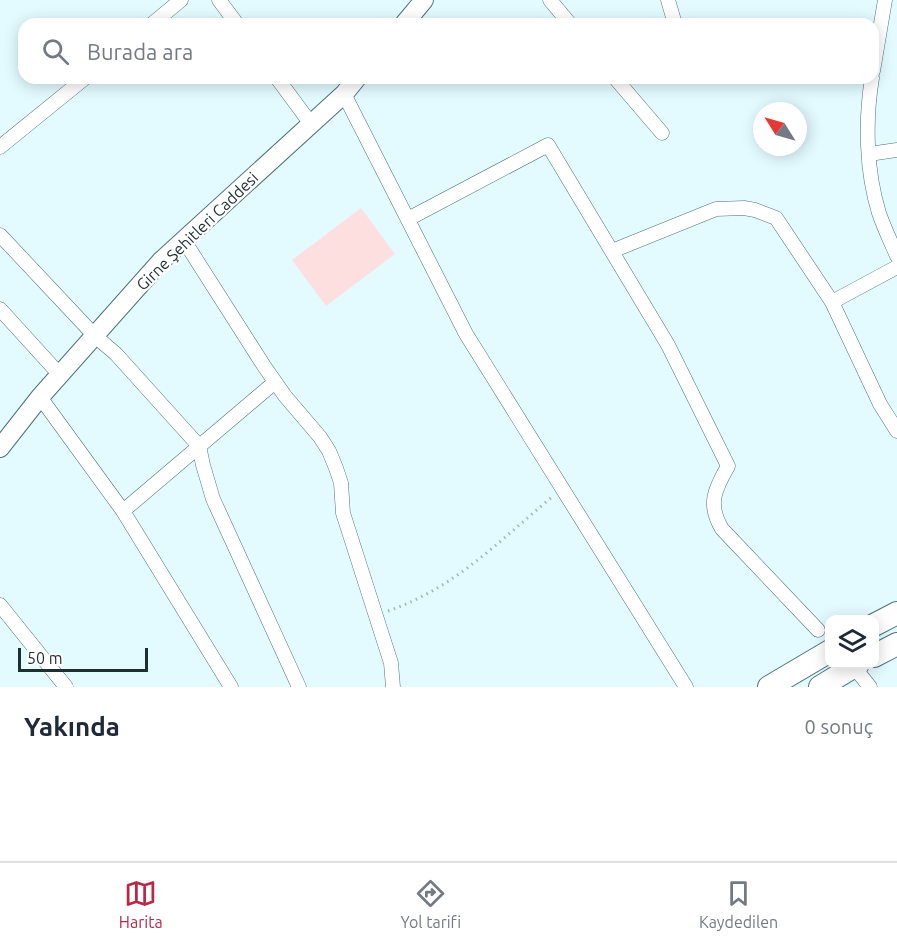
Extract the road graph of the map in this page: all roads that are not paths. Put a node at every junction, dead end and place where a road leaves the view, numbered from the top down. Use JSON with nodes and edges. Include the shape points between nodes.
{"nodes":[{"id":1,"x":181,"y":0,"type":"edge"},
{"id":2,"x":219,"y":0,"type":"edge"},
{"id":3,"x":424,"y":0,"type":"edge"},
{"id":4,"x":550,"y":0,"type":"edge"},
{"id":5,"x":668,"y":0,"type":"edge"},
{"id":6,"x":885,"y":0,"type":"edge"},
{"id":7,"x":159,"y":18,"type":"edge"},
{"id":8,"x":232,"y":18,"type":"edge"},
{"id":9,"x":409,"y":18,"type":"edge"},
{"id":10,"x":565,"y":18,"type":"edge"},
{"id":11,"x":673,"y":18,"type":"edge"},
{"id":12,"x":879,"y":36,"type":"edge"},
{"id":13,"x":78,"y":84,"type":"edge"},
{"id":14,"x":281,"y":84,"type":"edge"},
{"id":15,"x":352,"y":84,"type":"edge"},
{"id":16,"x":620,"y":84,"type":"edge"},
{"id":17,"x":871,"y":84,"type":"edge"},
{"id":18,"x":344,"y":94,"type":"junction"},
{"id":19,"x":311,"y":124,"type":"junction"},
{"id":20,"x":662,"y":133,"type":"dead end"},
{"id":21,"x":0,"y":147,"type":"edge"},
{"id":22,"x":897,"y":150,"type":"edge"},
{"id":23,"x":869,"y":154,"type":"junction"},
{"id":24,"x":408,"y":219,"type":"junction"},
{"id":25,"x":0,"y":235,"type":"edge"},
{"id":26,"x":183,"y":239,"type":"junction"},
{"id":27,"x":612,"y":251,"type":"junction"},
{"id":28,"x":897,"y":256,"type":"edge"},
{"id":29,"x":897,"y":267,"type":"edge"},
{"id":30,"x":832,"y":302,"type":"junction"},
{"id":31,"x":0,"y":309,"type":"edge"},
{"id":32,"x":95,"y":336,"type":"junction"},
{"id":33,"x":60,"y":375,"type":"junction"},
{"id":34,"x":274,"y":382,"type":"junction"},
{"id":35,"x":40,"y":397,"type":"junction"},
{"id":36,"x":897,"y":431,"type":"edge"},
{"id":37,"x":199,"y":446,"type":"junction"},
{"id":38,"x":0,"y":448,"type":"edge"},
{"id":39,"x":123,"y":511,"type":"junction"},
{"id":40,"x":0,"y":605,"type":"edge"},
{"id":41,"x":897,"y":614,"type":"edge"},
{"id":42,"x":879,"y":623,"type":"edge"},
{"id":43,"x":818,"y":630,"type":"dead end"},
{"id":44,"x":897,"y":644,"type":"edge"},
{"id":45,"x":879,"y":653,"type":"edge"},
{"id":46,"x":825,"y":654,"type":"edge"},
{"id":47,"x":851,"y":669,"type":"edge"},
{"id":48,"x":858,"y":669,"type":"edge"},
{"id":49,"x":66,"y":687,"type":"edge"},
{"id":50,"x":231,"y":687,"type":"edge"},
{"id":51,"x":299,"y":687,"type":"edge"},
{"id":52,"x":393,"y":687,"type":"edge"},
{"id":53,"x":686,"y":687,"type":"edge"},
{"id":54,"x":769,"y":687,"type":"edge"},
{"id":55,"x":820,"y":687,"type":"edge"},
{"id":56,"x":870,"y":687,"type":"edge"}],
"edges":[{"from":1,"to":7,"type":"street"},
{"from":2,"to":8,"type":"street"},
{"from":3,"to":9,"type":"street"},
{"from":4,"to":10,"type":"street"},
{"from":5,"to":11,"type":"street"},
{"from":6,"to":12,"type":"street"},
{"from":13,"to":21,"type":"street"},
{"from":14,"to":19,"type":"street"},
{"from":15,"to":18,"type":"street","name":"Girne Şehitleri Caddesi"},
{"from":16,"to":20,"type":"street"},
{"from":17,"to":23,"type":"street"},
{"from":18,"to":19,"type":"street","name":"Girne Şehitleri Caddesi"},
{"from":18,"to":24,"type":"street"},
{"from":19,"to":26,"type":"street","name":"Girne Şehitleri Caddesi"},
{"from":22,"to":23,"type":"street"},
{"from":23,"to":28,"type":"street","via":[[879,213]]},
{"from":24,"to":27,"type":"street","via":[[548,145]]},
{"from":24,"to":53,"type":"street","via":[[466,334]]},
{"from":25,"to":32,"type":"street"},
{"from":26,"to":32,"type":"street","name":"Girne Şehitleri Caddesi"},
{"from":26,"to":34,"type":"street"},
{"from":27,"to":30,"type":"street","via":[[716,208],[755,210],[776,218]]},
{"from":27,"to":43,"type":"street","via":[[668,345],[728,466],[715,492],[717,520]]},
{"from":29,"to":30,"type":"street"},
{"from":30,"to":36,"type":"street","via":[[880,404]]},
{"from":31,"to":33,"type":"street"},
{"from":32,"to":33,"type":"street","name":"Girne Şehitleri Caddesi"},
{"from":32,"to":37,"type":"street"},
{"from":33,"to":35,"type":"street","name":"Girne Şehitleri Caddesi"},
{"from":34,"to":37,"type":"street"},
{"from":34,"to":52,"type":"street","via":[[320,437],[336,468],[342,513],[391,663]]},
{"from":35,"to":38,"type":"street","name":"Girne Şehitleri Caddesi"},
{"from":35,"to":39,"type":"street"},
{"from":37,"to":39,"type":"street"},
{"from":37,"to":51,"type":"street","via":[[213,499]]},
{"from":39,"to":50,"type":"street"},
{"from":40,"to":49,"type":"street"},
{"from":41,"to":42,"type":"main road"},
{"from":44,"to":45,"type":"main road"},
{"from":46,"to":54,"type":"main road"},
{"from":47,"to":55,"type":"main road"},
{"from":48,"to":56,"type":"street"}]}
